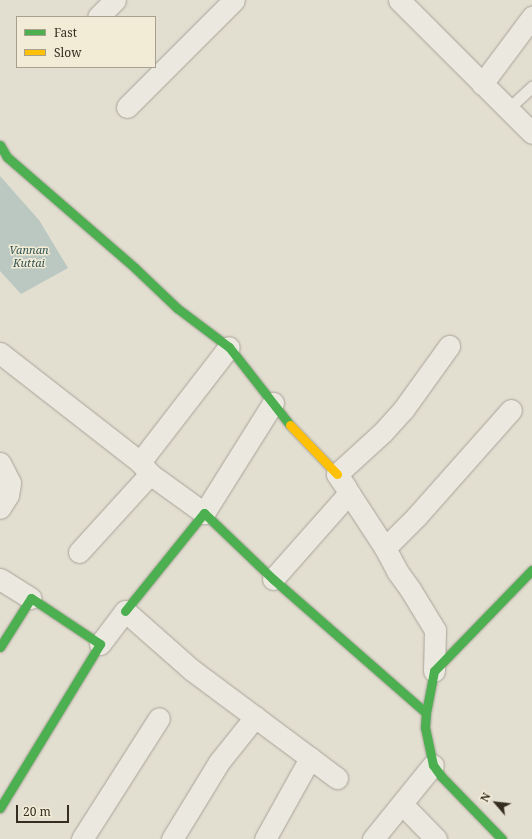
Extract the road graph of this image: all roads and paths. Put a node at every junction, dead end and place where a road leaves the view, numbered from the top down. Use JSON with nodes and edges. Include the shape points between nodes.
{"nodes":[{"id":1,"x":115,"y":0,"type":"edge"},
{"id":2,"x":234,"y":0,"type":"edge"},
{"id":3,"x":399,"y":0,"type":"edge"},
{"id":4,"x":99,"y":16,"type":"edge"},
{"id":5,"x":532,"y":17,"type":"edge"},
{"id":6,"x":482,"y":84,"type":"junction"},
{"id":7,"x":532,"y":87,"type":"edge"},
{"id":8,"x":127,"y":107,"type":"dead end"},
{"id":9,"x":508,"y":109,"type":"junction"},
{"id":10,"x":532,"y":133,"type":"edge"},
{"id":11,"x":0,"y":145,"type":"edge"},
{"id":12,"x":449,"y":346,"type":"dead end"},
{"id":13,"x":229,"y":347,"type":"junction"},
{"id":14,"x":0,"y":353,"type":"edge"},
{"id":15,"x":273,"y":403,"type":"junction"},
{"id":16,"x":511,"y":410,"type":"dead end"},
{"id":17,"x":0,"y":463,"type":"edge"},
{"id":18,"x":145,"y":468,"type":"junction"},
{"id":19,"x":337,"y":474,"type":"junction"},
{"id":20,"x":349,"y":493,"type":"junction"},
{"id":21,"x":0,"y":508,"type":"edge"},
{"id":22,"x":204,"y":513,"type":"junction"},
{"id":23,"x":385,"y":548,"type":"junction"},
{"id":24,"x":79,"y":552,"type":"dead end"},
{"id":25,"x":532,"y":570,"type":"edge"},
{"id":26,"x":0,"y":579,"type":"edge"},
{"id":27,"x":273,"y":579,"type":"junction"},
{"id":28,"x":31,"y":598,"type":"junction"},
{"id":29,"x":125,"y":611,"type":"junction"},
{"id":30,"x":100,"y":644,"type":"junction"},
{"id":31,"x":0,"y":647,"type":"edge"},
{"id":32,"x":434,"y":671,"type":"junction"},
{"id":33,"x":426,"y":713,"type":"junction"},
{"id":34,"x":255,"y":717,"type":"junction"},
{"id":35,"x":159,"y":718,"type":"dead end"},
{"id":36,"x":310,"y":758,"type":"junction"},
{"id":37,"x":433,"y":765,"type":"junction"},
{"id":38,"x":337,"y":778,"type":"dead end"},
{"id":39,"x":402,"y":804,"type":"junction"},
{"id":40,"x":0,"y":808,"type":"edge"},
{"id":41,"x":82,"y":839,"type":"edge"},
{"id":42,"x":172,"y":839,"type":"edge"},
{"id":43,"x":265,"y":839,"type":"edge"},
{"id":44,"x":373,"y":839,"type":"edge"},
{"id":45,"x":436,"y":839,"type":"edge"},
{"id":46,"x":502,"y":839,"type":"edge"}],
"edges":[{"from":1,"to":4,"type":"street"},
{"from":2,"to":8,"type":"street"},
{"from":3,"to":6,"type":"street"},
{"from":5,"to":6,"type":"street"},
{"from":6,"to":9,"type":"street"},
{"from":7,"to":9,"type":"lane"},
{"from":9,"to":10,"type":"street"},
{"from":11,"to":13,"type":"street","via":[[7,157],[135,268],[177,308]]},
{"from":12,"to":19,"type":"street","via":[[384,432]]},
{"from":13,"to":15,"type":"street"},
{"from":13,"to":18,"type":"street"},
{"from":14,"to":18,"type":"street"},
{"from":15,"to":19,"type":"street","via":[[291,426]]},
{"from":15,"to":22,"type":"street"},
{"from":16,"to":23,"type":"street"},
{"from":17,"to":21,"type":"street","via":[[10,483],[8,495]]},
{"from":18,"to":22,"type":"street"},
{"from":18,"to":24,"type":"street"},
{"from":19,"to":20,"type":"street"},
{"from":20,"to":23,"type":"street"},
{"from":20,"to":27,"type":"street"},
{"from":22,"to":27,"type":"street"},
{"from":22,"to":29,"type":"street"},
{"from":23,"to":32,"type":"street","via":[[435,630]]},
{"from":25,"to":32,"type":"street"},
{"from":26,"to":28,"type":"street"},
{"from":27,"to":33,"type":"street"},
{"from":28,"to":30,"type":"street"},
{"from":28,"to":31,"type":"street"},
{"from":29,"to":30,"type":"street"},
{"from":29,"to":34,"type":"street","via":[[192,670]]},
{"from":30,"to":40,"type":"street"},
{"from":32,"to":33,"type":"street"},
{"from":33,"to":37,"type":"street","via":[[425,727]]},
{"from":34,"to":36,"type":"street"},
{"from":34,"to":42,"type":"street","via":[[219,762]]},
{"from":35,"to":41,"type":"street"},
{"from":36,"to":38,"type":"street"},
{"from":36,"to":43,"type":"street"},
{"from":37,"to":39,"type":"street"},
{"from":37,"to":46,"type":"street"},
{"from":39,"to":44,"type":"street"},
{"from":39,"to":45,"type":"street"}]}
